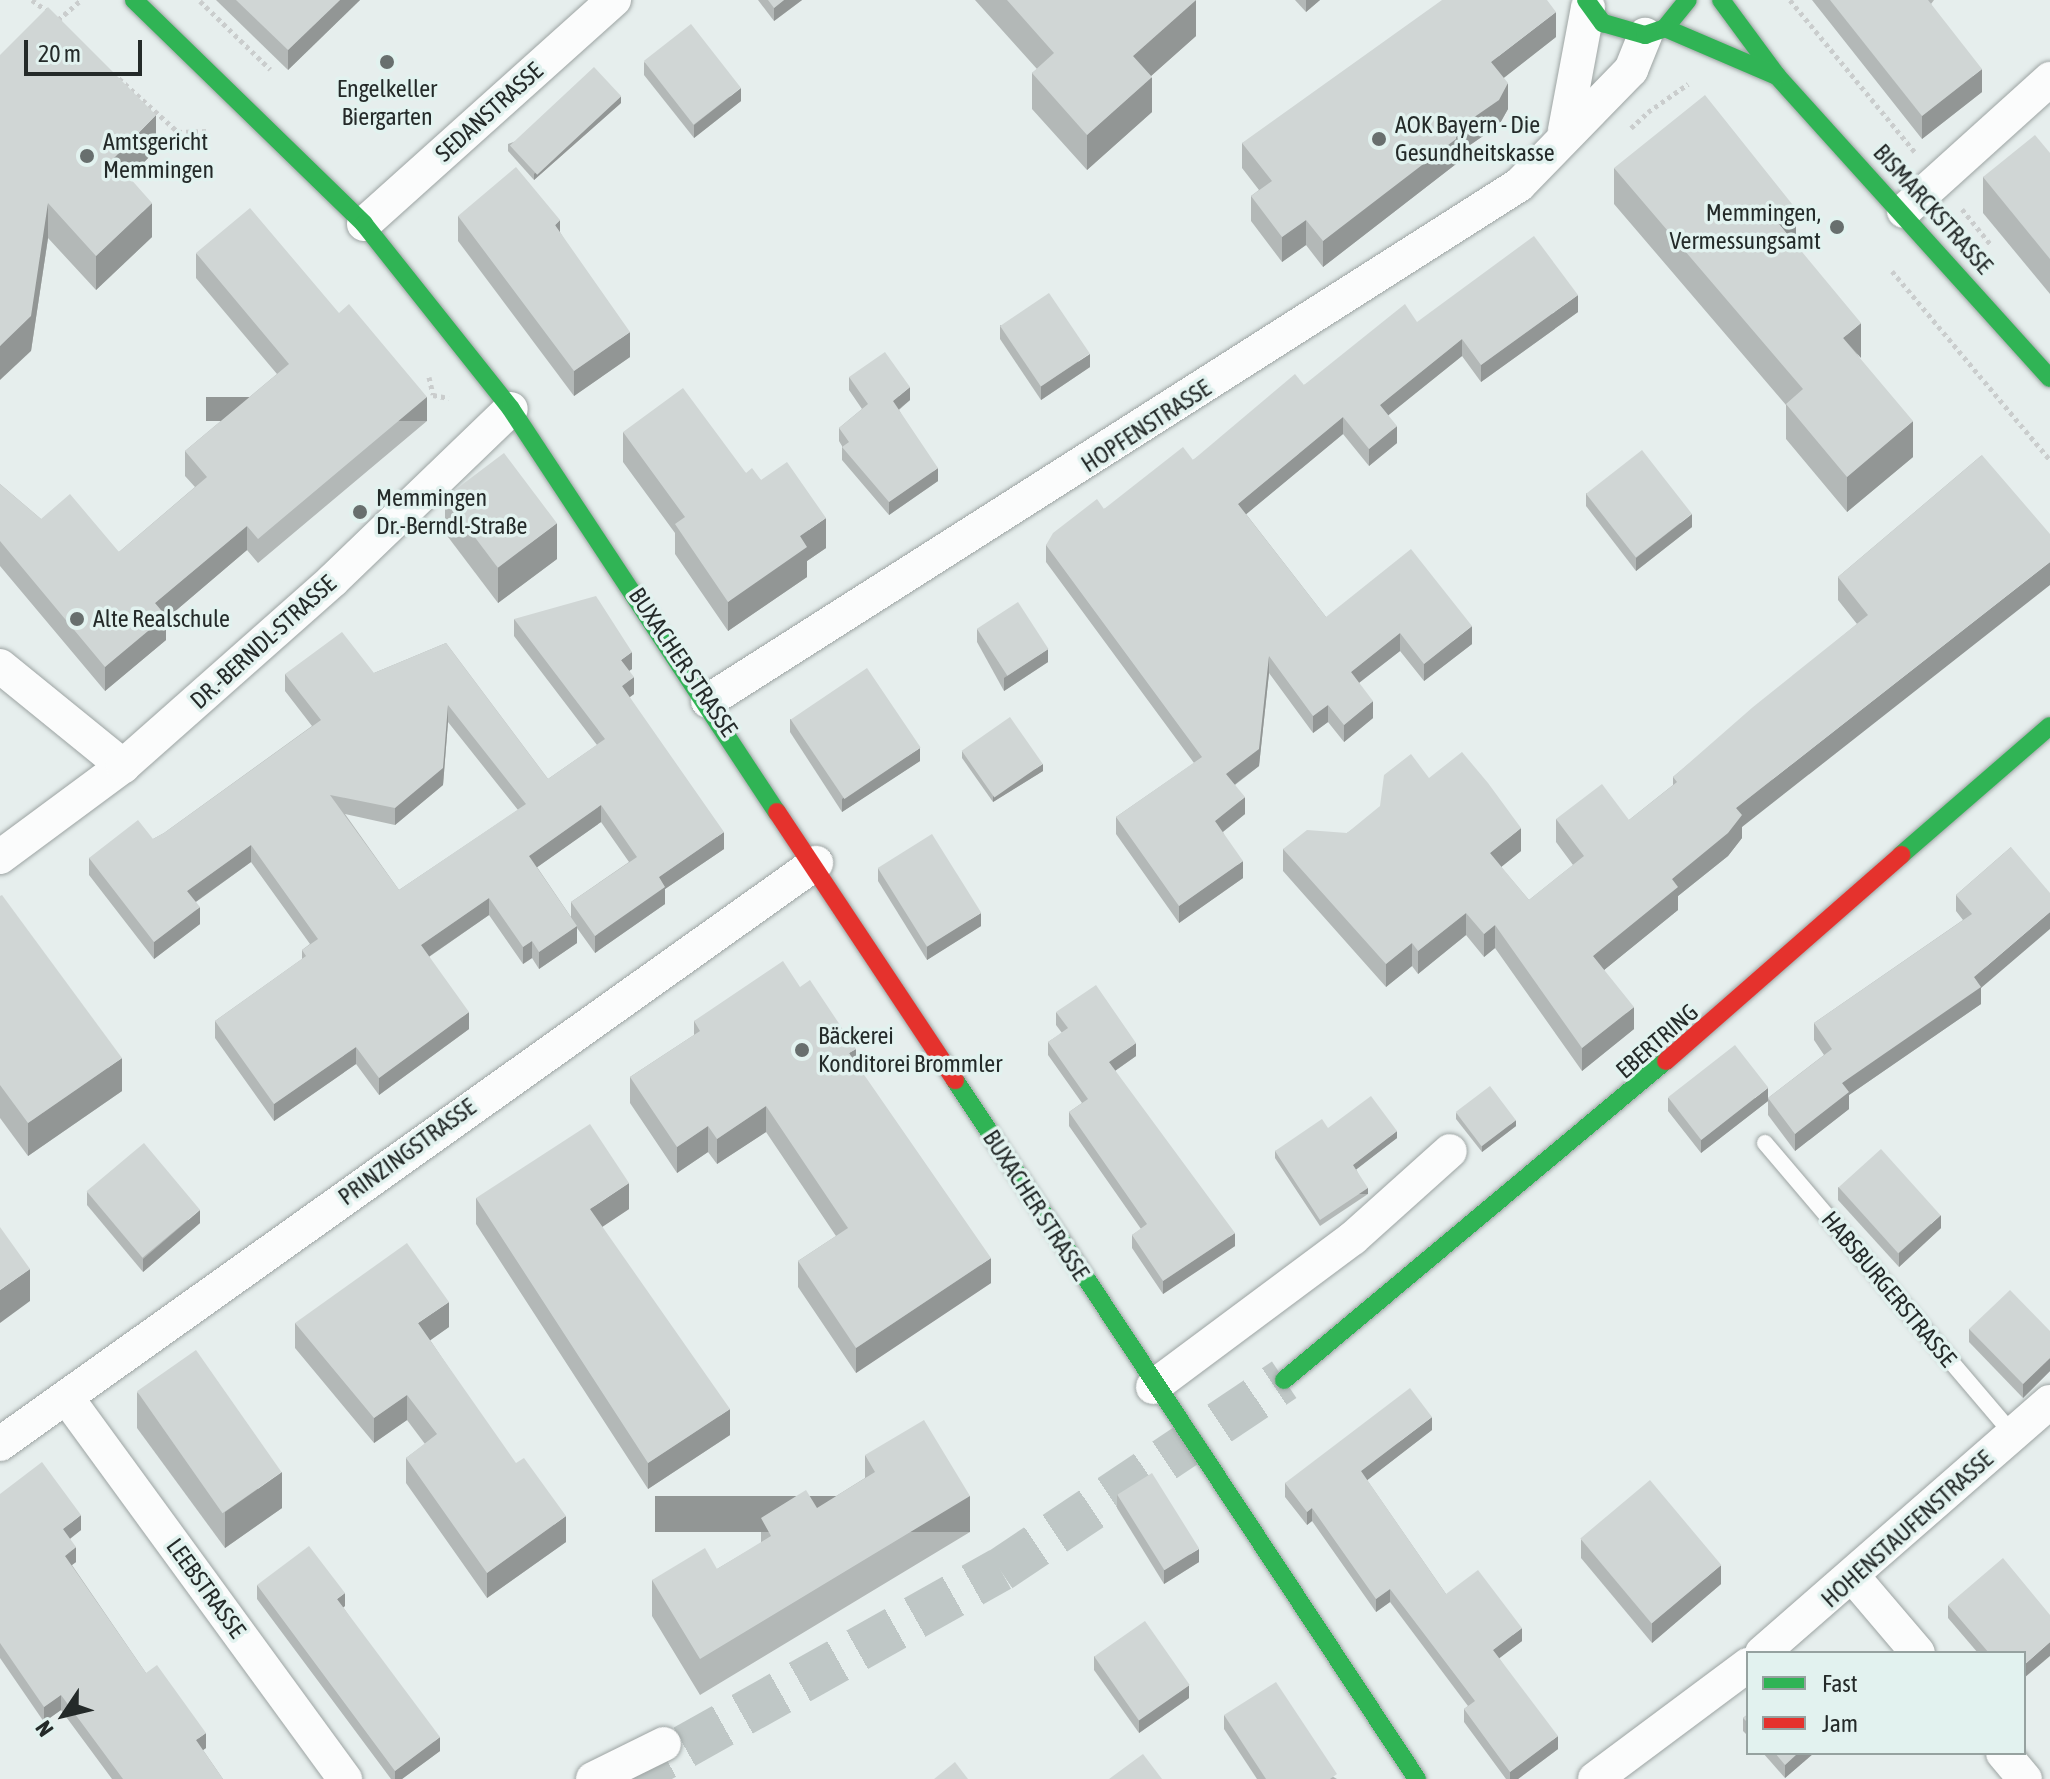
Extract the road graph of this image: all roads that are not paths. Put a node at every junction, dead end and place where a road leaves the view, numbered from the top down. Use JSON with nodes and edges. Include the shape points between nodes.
{"nodes":[{"id":1,"x":134,"y":0,"type":"edge"},
{"id":2,"x":614,"y":0,"type":"edge"},
{"id":3,"x":1688,"y":0,"type":"edge"},
{"id":4,"x":1721,"y":0,"type":"edge"},
{"id":5,"x":1587,"y":4,"type":"edge"},
{"id":6,"x":1655,"y":31,"type":"junction"},
{"id":7,"x":1777,"y":76,"type":"junction"},
{"id":8,"x":2050,"y":79,"type":"edge"},
{"id":9,"x":1565,"y":130,"type":"junction"},
{"id":10,"x":1904,"y":211,"type":"junction"},
{"id":11,"x":364,"y":224,"type":"junction"},
{"id":12,"x":2050,"y":378,"type":"edge"},
{"id":13,"x":511,"y":409,"type":"junction"},
{"id":14,"x":0,"y":666,"type":"edge"},
{"id":15,"x":708,"y":701,"type":"junction"},
{"id":16,"x":2050,"y":726,"type":"edge"},
{"id":17,"x":123,"y":766,"type":"junction"},
{"id":18,"x":0,"y":857,"type":"edge"},
{"id":19,"x":816,"y":863,"type":"junction"},
{"id":20,"x":1765,"y":1143,"type":"dead end"},
{"id":21,"x":1450,"y":1151,"type":"dead end"},
{"id":22,"x":1284,"y":1380,"type":"tunnel mouth"},
{"id":23,"x":1153,"y":1387,"type":"junction"},
{"id":24,"x":67,"y":1398,"type":"junction"},
{"id":25,"x":2050,"y":1402,"type":"edge"},
{"id":26,"x":2013,"y":1434,"type":"junction"},
{"id":27,"x":0,"y":1444,"type":"edge"},
{"id":28,"x":1855,"y":1579,"type":"junction"},
{"id":29,"x":1765,"y":1651,"type":"edge"},
{"id":30,"x":1916,"y":1651,"type":"edge"},
{"id":31,"x":1746,"y":1666,"type":"edge"},
{"id":32,"x":664,"y":1744,"type":"dead end"},
{"id":33,"x":2005,"y":1755,"type":"edge"},
{"id":34,"x":345,"y":1779,"type":"edge"},
{"id":35,"x":593,"y":1779,"type":"edge"},
{"id":36,"x":1417,"y":1779,"type":"edge"},
{"id":37,"x":1595,"y":1779,"type":"edge"},
{"id":38,"x":2025,"y":1779,"type":"edge"}],
"edges":[{"from":1,"to":11,"type":"street","name":"BUXACHER STRASSE"},
{"from":2,"to":11,"type":"street","name":"SEDANSTRASSE"},
{"from":3,"to":6,"type":"street"},
{"from":4,"to":7,"type":"street","name":"BISMARCKSTRASSE"},
{"from":5,"to":6,"type":"street","name":"BISMARCKSTRASSE","via":[[1623,33]]},
{"from":5,"to":9,"type":"street"},
{"from":6,"to":7,"type":"street","name":"BISMARCKSTRASSE"},
{"from":6,"to":9,"type":"street","name":"HOPFENSTRASSE","via":[[1631,70]]},
{"from":7,"to":10,"type":"street","name":"BISMARCKSTRASSE"},
{"from":8,"to":10,"type":"street"},
{"from":9,"to":15,"type":"street","name":"HOPFENSTRASSE","via":[[1507,193]]},
{"from":10,"to":12,"type":"street","name":"BISMARCKSTRASSE"},
{"from":11,"to":13,"type":"street","name":"BUXACHER STRASSE"},
{"from":13,"to":15,"type":"street","name":"BUXACHER STRASSE"},
{"from":13,"to":17,"type":"street","name":"DR.-BERNDL-STRASSE","via":[[332,581]]},
{"from":14,"to":17,"type":"street"},
{"from":15,"to":19,"type":"street","name":"BUXACHER STRASSE"},
{"from":16,"to":22,"type":"street","name":"EBERTRING","via":[[1501,1205]]},
{"from":17,"to":18,"type":"street","name":"DR.-BERNDL-STRASSE"},
{"from":19,"to":23,"type":"street","name":"BUXACHER STRASSE"},
{"from":19,"to":24,"type":"street","name":"PRINZINGSTRASSE"},
{"from":20,"to":26,"type":"lane","name":"HABSBURGERSTRASSE"},
{"from":21,"to":23,"type":"street","via":[[1353,1238]]},
{"from":23,"to":36,"type":"street","name":"BUXACHER STRASSE"},
{"from":24,"to":27,"type":"street","name":"PRINZINGSTRASSE"},
{"from":24,"to":34,"type":"street","name":"LEEBSTRASSE"},
{"from":25,"to":26,"type":"street","name":"HOHENSTAUFENSTRASSE"},
{"from":26,"to":28,"type":"street","name":"HOHENSTAUFENSTRASSE"},
{"from":28,"to":29,"type":"street","name":"HOHENSTAUFENSTRASSE"},
{"from":28,"to":30,"type":"street"},
{"from":31,"to":37,"type":"street"},
{"from":32,"to":35,"type":"street"},
{"from":33,"to":38,"type":"street"}]}
